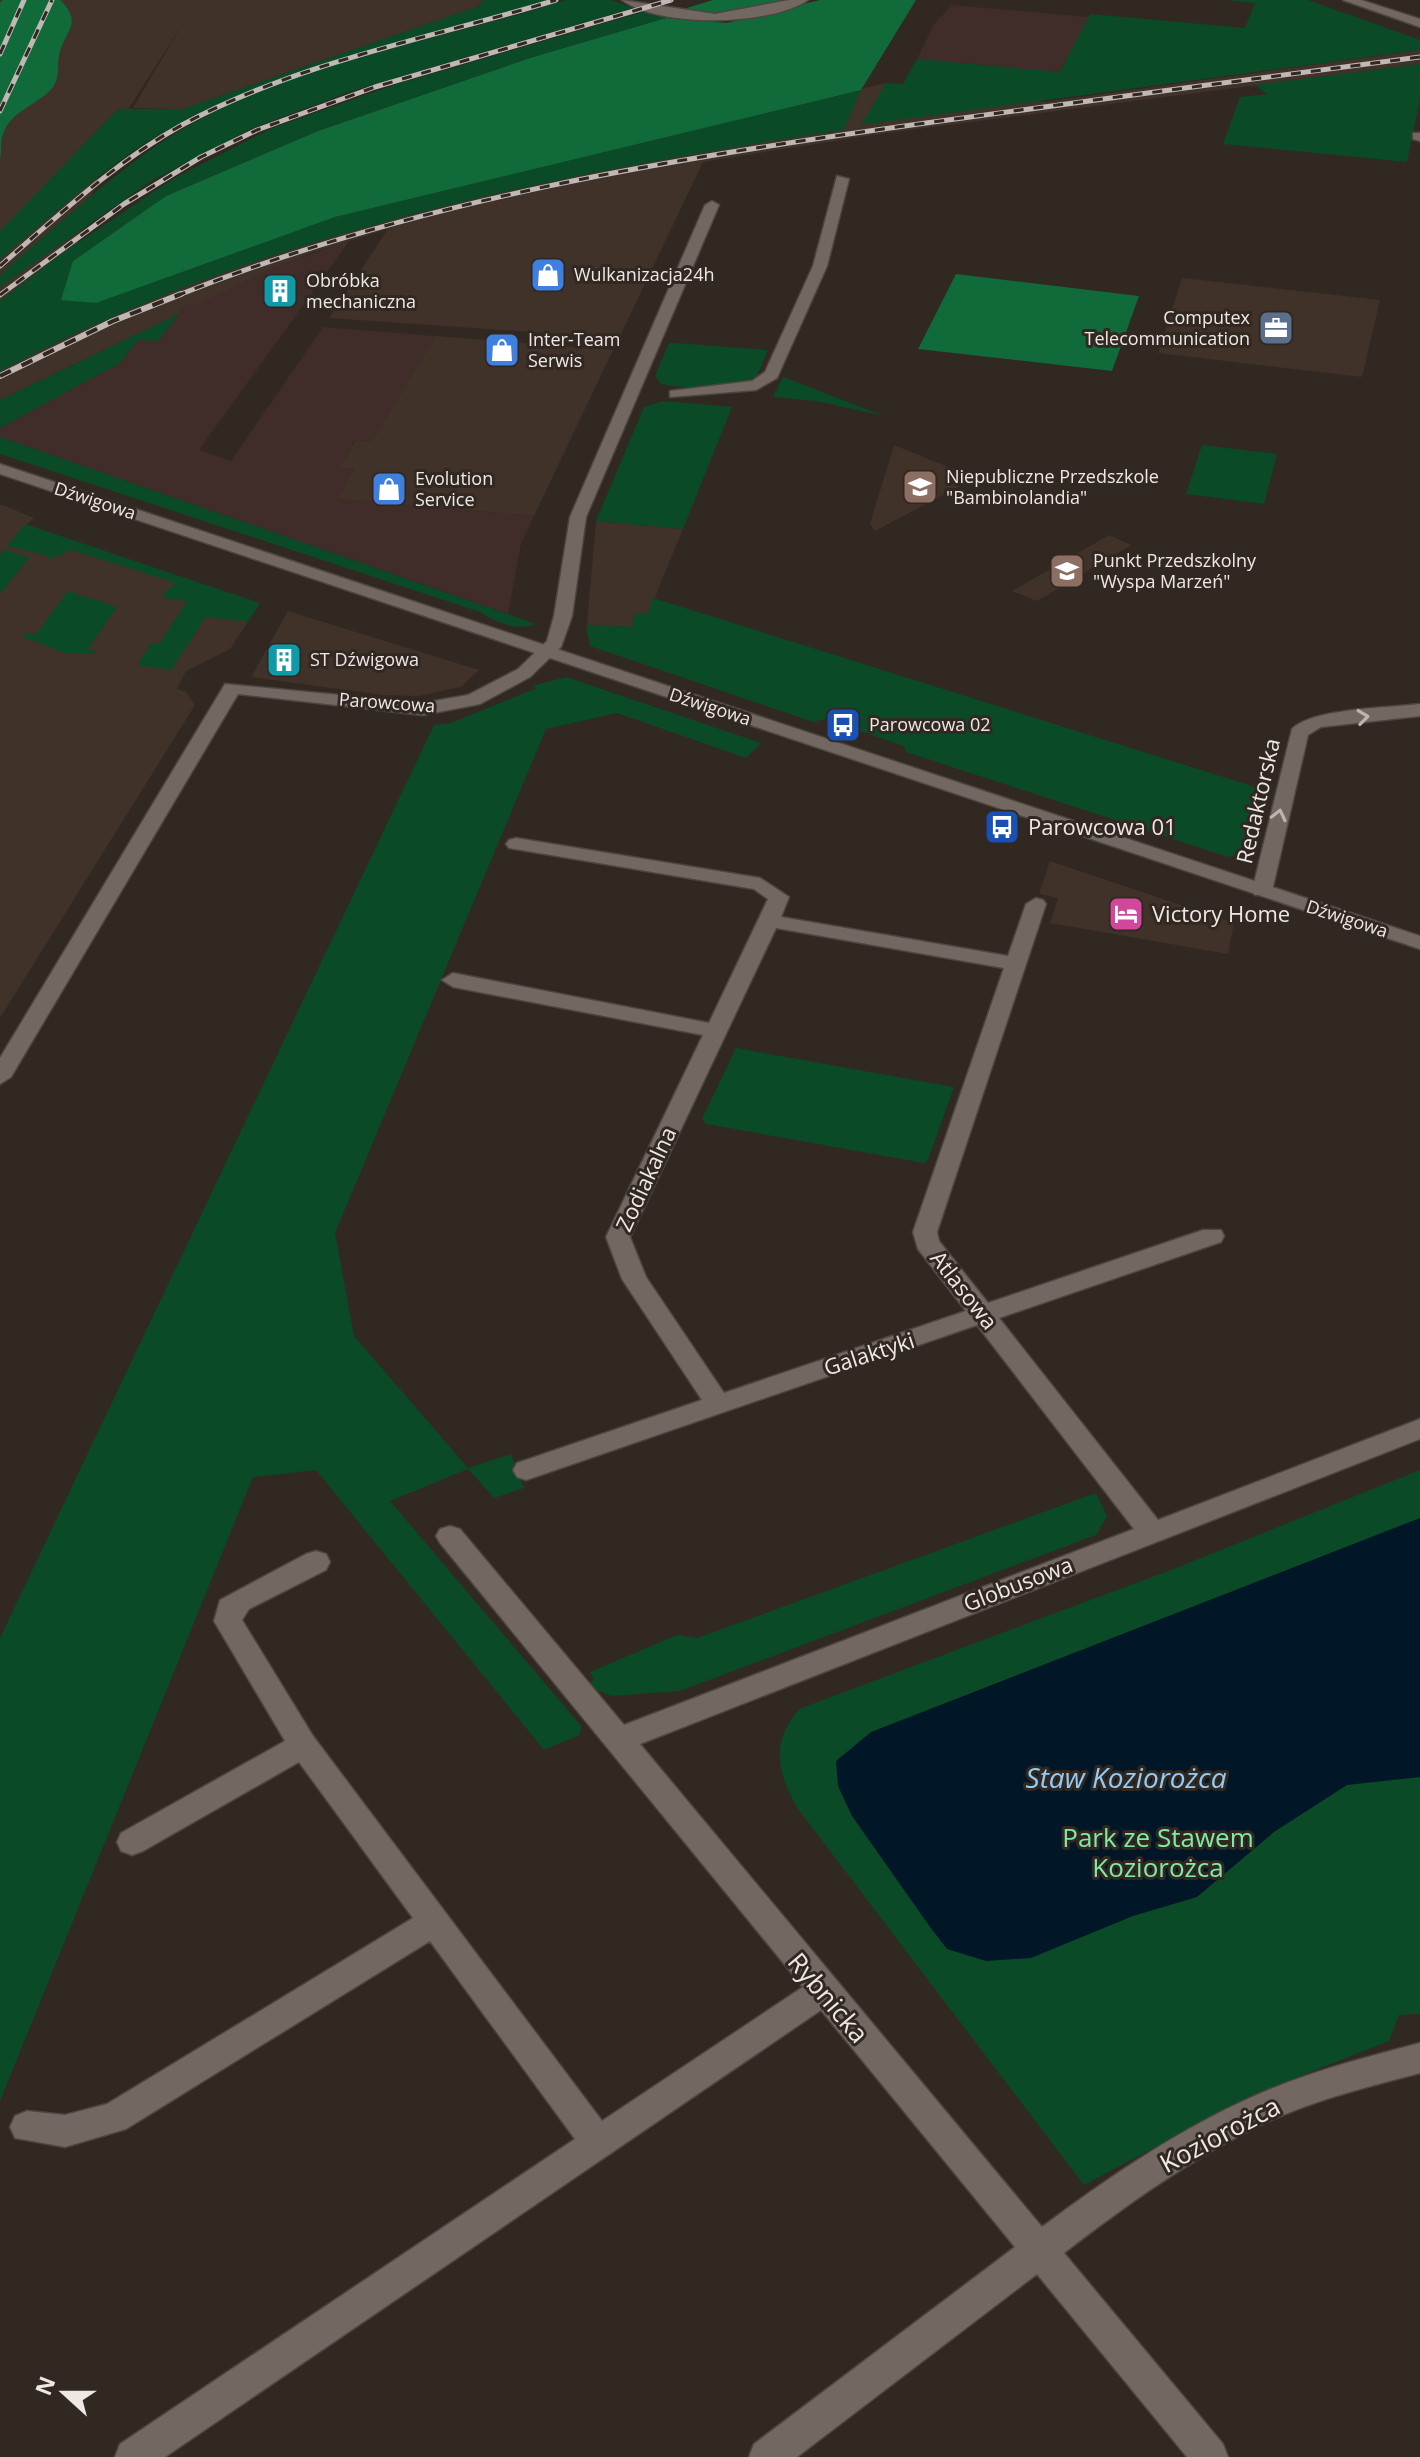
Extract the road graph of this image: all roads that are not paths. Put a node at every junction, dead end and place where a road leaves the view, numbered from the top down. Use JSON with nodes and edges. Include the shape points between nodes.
{"nodes":[{"id":1,"x":628,"y":0,"type":"edge"},
{"id":2,"x":802,"y":0,"type":"edge"},
{"id":3,"x":1349,"y":0,"type":"edge"},
{"id":4,"x":1420,"y":23,"type":"edge"},
{"id":5,"x":842,"y":179,"type":"dead end"},
{"id":6,"x":712,"y":205,"type":"dead end"},
{"id":7,"x":675,"y":394,"type":"dead end"},
{"id":8,"x":0,"y":469,"type":"edge"},
{"id":9,"x":548,"y":653,"type":"junction"},
{"id":10,"x":1420,"y":710,"type":"edge"},
{"id":11,"x":516,"y":844,"type":"dead end"},
{"id":12,"x":1262,"y":891,"type":"junction"},
{"id":13,"x":1036,"y":904,"type":"dead end"},
{"id":14,"x":769,"y":921,"type":"junction"},
{"id":15,"x":1420,"y":943,"type":"edge"},
{"id":16,"x":1014,"y":963,"type":"junction"},
{"id":17,"x":453,"y":980,"type":"dead end"},
{"id":18,"x":717,"y":1031,"type":"junction"},
{"id":19,"x":0,"y":1077,"type":"edge"},
{"id":20,"x":1212,"y":1236,"type":"dead end"},
{"id":21,"x":984,"y":1316,"type":"junction"},
{"id":22,"x":718,"y":1404,"type":"junction"},
{"id":23,"x":1420,"y":1429,"type":"edge"},
{"id":24,"x":526,"y":1470,"type":"dead end"},
{"id":25,"x":1152,"y":1532,"type":"junction"},
{"id":26,"x":450,"y":1536,"type":"dead end"},
{"id":27,"x":316,"y":1562,"type":"dead end"},
{"id":28,"x":616,"y":1741,"type":"junction"},
{"id":29,"x":303,"y":1745,"type":"junction"},
{"id":30,"x":132,"y":1842,"type":"dead end"},
{"id":31,"x":432,"y":1923,"type":"junction"},
{"id":32,"x":823,"y":1991,"type":"junction"},
{"id":33,"x":1420,"y":2058,"type":"edge"},
{"id":34,"x":27,"y":2127,"type":"dead end"},
{"id":35,"x":598,"y":2143,"type":"junction"},
{"id":36,"x":1038,"y":2250,"type":"junction"},
{"id":37,"x":133,"y":2457,"type":"edge"},
{"id":38,"x":767,"y":2457,"type":"edge"},
{"id":39,"x":1210,"y":2457,"type":"edge"}],
"edges":[{"from":1,"to":2,"type":"street","via":[[676,16],[713,20]]},
{"from":3,"to":4,"type":"street"},
{"from":5,"to":7,"type":"street","via":[[820,266],[772,375],[756,385]]},
{"from":6,"to":9,"type":"street","via":[[578,517],[559,636]]},
{"from":8,"to":9,"type":"street","name":"Dźwigowa"},
{"from":9,"to":12,"type":"street","name":"Dźwigowa"},
{"from":9,"to":19,"type":"street","name":"Parowcowa","via":[[524,673],[473,700],[443,707],[232,688]]},
{"from":12,"to":10,"type":"street","name":"Redaktorska","one_way":true,"via":[[1299,733],[1306,726]]},
{"from":11,"to":14,"type":"street","via":[[760,884],[779,897]]},
{"from":12,"to":15,"type":"street","name":"Dźwigowa"},
{"from":13,"to":16,"type":"street","name":"Atlasowa"},
{"from":14,"to":16,"type":"street"},
{"from":14,"to":18,"type":"street","name":"Zodiakalna"},
{"from":16,"to":21,"type":"street","name":"Atlasowa","via":[[925,1232],[927,1243]]},
{"from":17,"to":18,"type":"street"},
{"from":18,"to":22,"type":"street","name":"Zodiakalna","via":[[618,1237],[634,1279]]},
{"from":20,"to":21,"type":"street","name":"Galaktyki"},
{"from":21,"to":22,"type":"street","name":"Galaktyki"},
{"from":21,"to":25,"type":"street","name":"Atlasowa"},
{"from":22,"to":24,"type":"street","name":"Galaktyki"},
{"from":23,"to":25,"type":"street","name":"Globusowa"},
{"from":25,"to":28,"type":"street","name":"Globusowa"},
{"from":26,"to":28,"type":"street","name":"Rybnicka"},
{"from":27,"to":29,"type":"street","via":[[239,1601],[230,1608],[228,1621]]},
{"from":28,"to":32,"type":"street","name":"Rybnicka"},
{"from":29,"to":30,"type":"street"},
{"from":29,"to":31,"type":"street"},
{"from":31,"to":34,"type":"street","via":[[114,2118],[65,2131]]},
{"from":31,"to":35,"type":"street"},
{"from":32,"to":35,"type":"street"},
{"from":32,"to":36,"type":"street","name":"Rybnicka"},
{"from":33,"to":36,"type":"street","name":"Koziorożca","via":[[1334,2081],[1252,2113],[1175,2155]]},
{"from":35,"to":37,"type":"street"},
{"from":36,"to":38,"type":"street","name":"Koziorożca"},
{"from":36,"to":39,"type":"street","name":"Rybnicka"}]}
